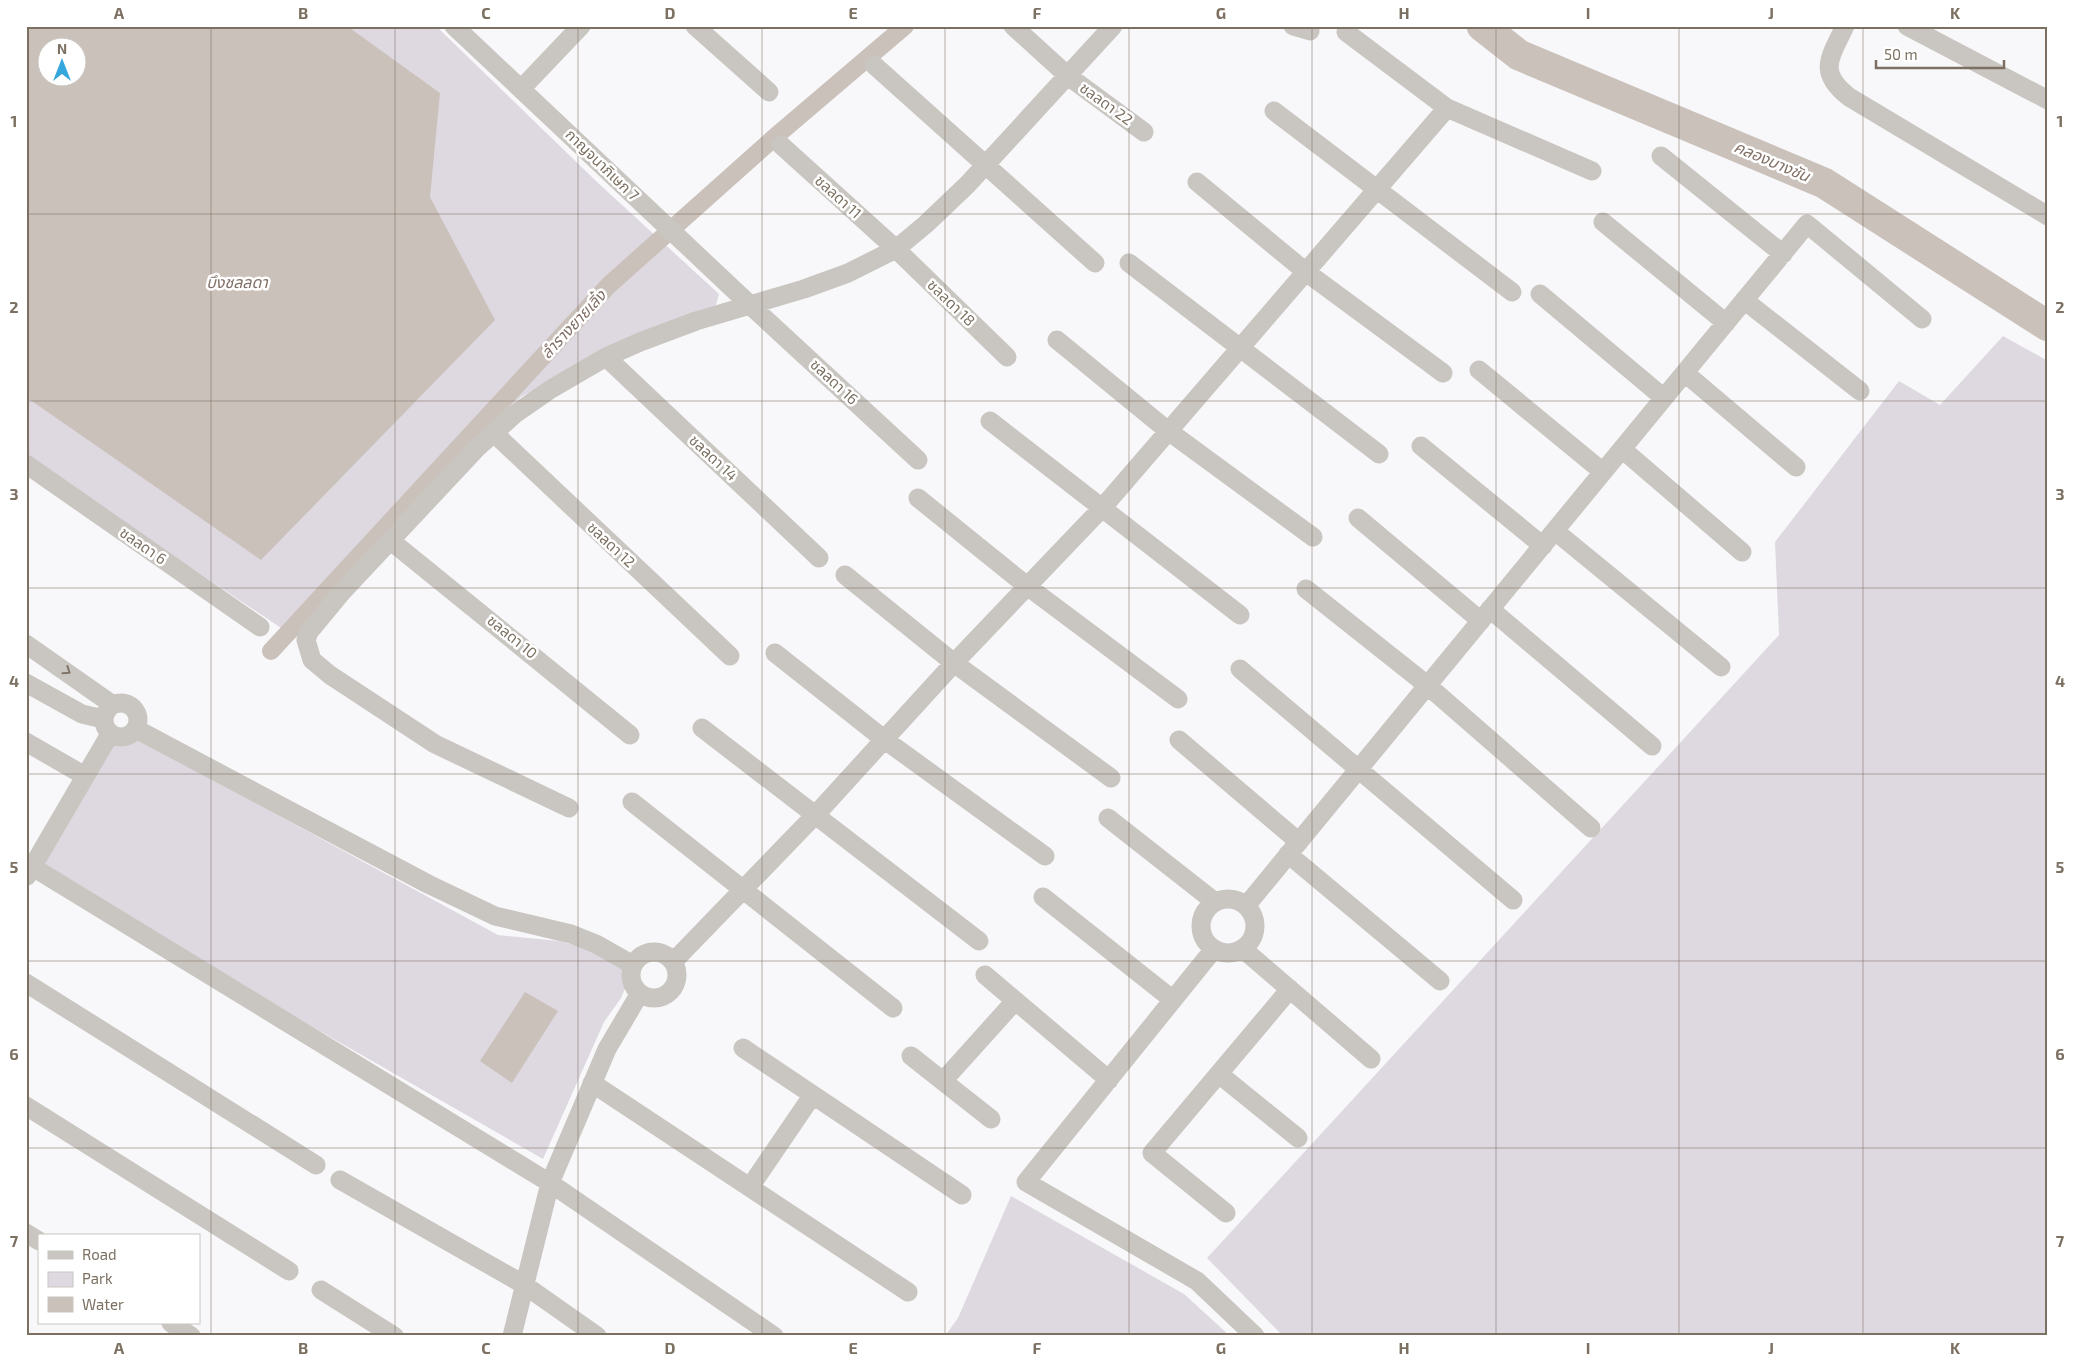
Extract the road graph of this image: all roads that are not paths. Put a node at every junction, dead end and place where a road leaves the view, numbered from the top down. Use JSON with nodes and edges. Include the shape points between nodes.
{"nodes":[{"id":1,"x":454,"y":26,"type":"edge"},
{"id":2,"x":581,"y":26,"type":"edge"},
{"id":3,"x":695,"y":26,"type":"edge"},
{"id":4,"x":1013,"y":26,"type":"edge"},
{"id":5,"x":1113,"y":26,"type":"edge"},
{"id":6,"x":1846,"y":26,"type":"edge"},
{"id":7,"x":1907,"y":26,"type":"edge"},
{"id":8,"x":1346,"y":32,"type":"dead end"},
{"id":9,"x":874,"y":64,"type":"dead end"},
{"id":10,"x":1068,"y":76,"type":"junction"},
{"id":11,"x":522,"y":88,"type":"junction"},
{"id":12,"x":769,"y":92,"type":"dead end"},
{"id":13,"x":2048,"y":100,"type":"edge"},
{"id":14,"x":1447,"y":108,"type":"junction"},
{"id":15,"x":1274,"y":111,"type":"dead end"},
{"id":16,"x":1144,"y":132,"type":"dead end"},
{"id":17,"x":781,"y":145,"type":"dead end"},
{"id":18,"x":1661,"y":156,"type":"dead end"},
{"id":19,"x":986,"y":165,"type":"junction"},
{"id":20,"x":1592,"y":171,"type":"dead end"},
{"id":21,"x":1197,"y":182,"type":"dead end"},
{"id":22,"x":1376,"y":190,"type":"junction"},
{"id":23,"x":2048,"y":216,"type":"edge"},
{"id":24,"x":1603,"y":222,"type":"dead end"},
{"id":25,"x":896,"y":249,"type":"junction"},
{"id":26,"x":1782,"y":254,"type":"junction"},
{"id":27,"x":1095,"y":263,"type":"dead end"},
{"id":28,"x":1129,"y":263,"type":"dead end"},
{"id":29,"x":1306,"y":272,"type":"junction"},
{"id":30,"x":1512,"y":292,"type":"dead end"},
{"id":31,"x":1540,"y":294,"type":"dead end"},
{"id":32,"x":1744,"y":300,"type":"junction"},
{"id":33,"x":749,"y":304,"type":"junction"},
{"id":34,"x":1922,"y":319,"type":"dead end"},
{"id":35,"x":1726,"y":323,"type":"junction"},
{"id":36,"x":1057,"y":340,"type":"dead end"},
{"id":37,"x":1238,"y":348,"type":"junction"},
{"id":38,"x":606,"y":357,"type":"junction"},
{"id":39,"x":1007,"y":357,"type":"dead end"},
{"id":40,"x":1480,"y":370,"type":"dead end"},
{"id":41,"x":1444,"y":373,"type":"dead end"},
{"id":42,"x":1685,"y":373,"type":"junction"},
{"id":43,"x":1860,"y":392,"type":"dead end"},
{"id":44,"x":1664,"y":398,"type":"junction"},
{"id":45,"x":990,"y":421,"type":"dead end"},
{"id":46,"x":1167,"y":430,"type":"junction"},
{"id":47,"x":494,"y":433,"type":"junction"},
{"id":48,"x":1421,"y":446,"type":"dead end"},
{"id":49,"x":1622,"y":449,"type":"junction"},
{"id":50,"x":1379,"y":454,"type":"dead end"},
{"id":51,"x":918,"y":460,"type":"dead end"},
{"id":52,"x":26,"y":464,"type":"edge"},
{"id":53,"x":1796,"y":467,"type":"dead end"},
{"id":54,"x":1603,"y":472,"type":"junction"},
{"id":55,"x":918,"y":498,"type":"dead end"},
{"id":56,"x":1103,"y":507,"type":"junction"},
{"id":57,"x":1358,"y":518,"type":"dead end"},
{"id":58,"x":1555,"y":531,"type":"junction"},
{"id":59,"x":1313,"y":538,"type":"dead end"},
{"id":60,"x":391,"y":541,"type":"junction"},
{"id":61,"x":1543,"y":546,"type":"junction"},
{"id":62,"x":1742,"y":552,"type":"dead end"},
{"id":63,"x":819,"y":558,"type":"dead end"},
{"id":64,"x":844,"y":575,"type":"dead end"},
{"id":65,"x":1027,"y":586,"type":"junction"},
{"id":66,"x":1306,"y":589,"type":"dead end"},
{"id":67,"x":1240,"y":615,"type":"dead end"},
{"id":68,"x":1485,"y":615,"type":"junction"},
{"id":69,"x":260,"y":627,"type":"dead end"},
{"id":70,"x":26,"y":644,"type":"edge"},
{"id":71,"x":775,"y":653,"type":"dead end"},
{"id":72,"x":730,"y":656,"type":"dead end"},
{"id":73,"x":954,"y":663,"type":"junction"},
{"id":74,"x":1721,"y":667,"type":"dead end"},
{"id":75,"x":1240,"y":669,"type":"dead end"},
{"id":76,"x":26,"y":682,"type":"edge"},
{"id":77,"x":1427,"y":685,"type":"junction"},
{"id":78,"x":1178,"y":699,"type":"dead end"},
{"id":79,"x":109,"y":719,"type":"junction"},
{"id":80,"x":136,"y":728,"type":"junction"},
{"id":81,"x":702,"y":728,"type":"dead end"},
{"id":82,"x":630,"y":735,"type":"dead end"},
{"id":83,"x":885,"y":740,"type":"junction"},
{"id":84,"x":1180,"y":740,"type":"dead end"},
{"id":85,"x":26,"y":742,"type":"edge"},
{"id":86,"x":1652,"y":746,"type":"dead end"},
{"id":87,"x":1359,"y":769,"type":"junction"},
{"id":88,"x":85,"y":776,"type":"junction"},
{"id":89,"x":1111,"y":778,"type":"dead end"},
{"id":90,"x":632,"y":802,"type":"dead end"},
{"id":91,"x":570,"y":808,"type":"dead end"},
{"id":92,"x":815,"y":816,"type":"junction"},
{"id":93,"x":1108,"y":818,"type":"dead end"},
{"id":94,"x":1591,"y":828,"type":"dead end"},
{"id":95,"x":1294,"y":848,"type":"junction"},
{"id":96,"x":1045,"y":856,"type":"dead end"},
{"id":97,"x":28,"y":869,"type":"edge"},
{"id":98,"x":743,"y":890,"type":"junction"},
{"id":99,"x":1043,"y":897,"type":"dead end"},
{"id":100,"x":1513,"y":900,"type":"dead end"},
{"id":101,"x":1216,"y":902,"type":"junction"},
{"id":102,"x":1246,"y":906,"type":"junction"},
{"id":103,"x":979,"y":941,"type":"dead end"},
{"id":104,"x":1244,"y":948,"type":"junction"},
{"id":105,"x":1214,"y":949,"type":"junction"},
{"id":106,"x":673,"y":962,"type":"junction"},
{"id":107,"x":633,"y":965,"type":"junction"},
{"id":108,"x":985,"y":975,"type":"dead end"},
{"id":109,"x":1440,"y":981,"type":"dead end"},
{"id":110,"x":26,"y":983,"type":"edge"},
{"id":111,"x":1290,"y":989,"type":"junction"},
{"id":112,"x":640,"y":993,"type":"junction"},
{"id":113,"x":1173,"y":1000,"type":"junction"},
{"id":114,"x":1016,"y":1001,"type":"junction"},
{"id":115,"x":893,"y":1008,"type":"dead end"},
{"id":116,"x":743,"y":1048,"type":"dead end"},
{"id":117,"x":911,"y":1056,"type":"dead end"},
{"id":118,"x":1371,"y":1059,"type":"dead end"},
{"id":119,"x":1219,"y":1074,"type":"junction"},
{"id":120,"x":1108,"y":1080,"type":"junction"},
{"id":121,"x":943,"y":1081,"type":"junction"},
{"id":122,"x":592,"y":1083,"type":"junction"},
{"id":123,"x":812,"y":1096,"type":"junction"},
{"id":124,"x":26,"y":1106,"type":"edge"},
{"id":125,"x":991,"y":1120,"type":"dead end"},
{"id":126,"x":1298,"y":1138,"type":"dead end"},
{"id":127,"x":316,"y":1165,"type":"dead end"},
{"id":128,"x":340,"y":1180,"type":"dead end"},
{"id":129,"x":550,"y":1183,"type":"junction"},
{"id":130,"x":750,"y":1187,"type":"junction"},
{"id":131,"x":962,"y":1195,"type":"dead end"},
{"id":132,"x":1226,"y":1213,"type":"dead end"},
{"id":133,"x":26,"y":1233,"type":"edge"},
{"id":134,"x":38,"y":1240,"type":"edge"},
{"id":135,"x":289,"y":1271,"type":"dead end"},
{"id":136,"x":524,"y":1284,"type":"junction"},
{"id":137,"x":321,"y":1290,"type":"dead end"},
{"id":138,"x":908,"y":1292,"type":"dead end"},
{"id":139,"x":173,"y":1324,"type":"edge"},
{"id":140,"x":191,"y":1336,"type":"edge"},
{"id":141,"x":394,"y":1336,"type":"edge"},
{"id":142,"x":512,"y":1336,"type":"edge"},
{"id":143,"x":597,"y":1336,"type":"edge"},
{"id":144,"x":774,"y":1336,"type":"edge"},
{"id":145,"x":1255,"y":1336,"type":"edge"}],
"edges":[{"from":1,"to":11,"type":"street","name":"กาญจนาภิเษก 7"},
{"from":2,"to":11,"type":"street"},
{"from":3,"to":12,"type":"street"},
{"from":4,"to":10,"type":"street","name":"ชลลดา 22"},
{"from":5,"to":10,"type":"street"},
{"from":6,"to":23,"type":"street","via":[[1829,67],[1829,77],[1835,87]]},
{"from":7,"to":13,"type":"street"},
{"from":8,"to":14,"type":"street"},
{"from":9,"to":19,"type":"street"},
{"from":10,"to":16,"type":"street","name":"ชลลดา 22"},
{"from":10,"to":19,"type":"street"},
{"from":11,"to":33,"type":"street","name":"กาญจนาภิเษก 7"},
{"from":14,"to":20,"type":"street"},
{"from":14,"to":22,"type":"street"},
{"from":15,"to":22,"type":"street"},
{"from":17,"to":25,"type":"street","name":"ชลลดา 11"},
{"from":18,"to":26,"type":"street"},
{"from":19,"to":25,"type":"street"},
{"from":19,"to":27,"type":"street"},
{"from":21,"to":29,"type":"street"},
{"from":22,"to":29,"type":"street"},
{"from":22,"to":30,"type":"street"},
{"from":24,"to":35,"type":"street"},
{"from":25,"to":33,"type":"street","via":[[848,273]]},
{"from":25,"to":39,"type":"street","name":"ชลลดา 18"},
{"from":26,"to":32,"type":"street"},
{"from":26,"to":34,"type":"street","via":[[1808,224]]},
{"from":28,"to":37,"type":"street"},
{"from":29,"to":37,"type":"street"},
{"from":29,"to":41,"type":"street"},
{"from":31,"to":44,"type":"street"},
{"from":32,"to":35,"type":"street"},
{"from":32,"to":43,"type":"street"},
{"from":33,"to":38,"type":"street"},
{"from":33,"to":51,"type":"street","name":"ชลลดา 16"},
{"from":35,"to":42,"type":"street"},
{"from":36,"to":46,"type":"street"},
{"from":37,"to":46,"type":"street"},
{"from":37,"to":50,"type":"street"},
{"from":38,"to":47,"type":"street","via":[[551,389]]},
{"from":38,"to":63,"type":"street","name":"ชลลดา 14"},
{"from":40,"to":54,"type":"street"},
{"from":42,"to":44,"type":"street"},
{"from":42,"to":53,"type":"street"},
{"from":44,"to":49,"type":"street"},
{"from":45,"to":56,"type":"street"},
{"from":46,"to":56,"type":"street"},
{"from":46,"to":59,"type":"street"},
{"from":47,"to":60,"type":"street"},
{"from":47,"to":72,"type":"street","name":"ชลลดา 12"},
{"from":48,"to":61,"type":"street"},
{"from":49,"to":54,"type":"street"},
{"from":49,"to":62,"type":"street"},
{"from":52,"to":69,"type":"street","name":"ชลลดา 6"},
{"from":54,"to":58,"type":"street"},
{"from":55,"to":65,"type":"street"},
{"from":56,"to":65,"type":"street"},
{"from":56,"to":67,"type":"street"},
{"from":57,"to":68,"type":"street"},
{"from":58,"to":61,"type":"street"},
{"from":58,"to":74,"type":"street"},
{"from":60,"to":82,"type":"street","name":"ชลลดา 10"},
{"from":60,"to":91,"type":"street","via":[[308,632],[306,640],[312,660],[434,744]]},
{"from":61,"to":68,"type":"street"},
{"from":64,"to":73,"type":"street"},
{"from":65,"to":73,"type":"street"},
{"from":65,"to":78,"type":"street"},
{"from":66,"to":77,"type":"street"},
{"from":68,"to":77,"type":"street"},
{"from":68,"to":86,"type":"street"},
{"from":70,"to":79,"type":"street","one_way":true},
{"from":71,"to":83,"type":"street"},
{"from":73,"to":83,"type":"street"},
{"from":73,"to":89,"type":"street"},
{"from":75,"to":87,"type":"street"},
{"from":76,"to":79,"type":"street","via":[[82,714]]},
{"from":77,"to":87,"type":"street"},
{"from":77,"to":94,"type":"street"},
{"from":79,"to":80,"type":"street","via":[[124,737]]},
{"from":79,"to":80,"type":"street","via":[[125,704],[138,716]]},
{"from":79,"to":88,"type":"street"},
{"from":80,"to":107,"type":"street","via":[[428,884],[495,916],[571,934]]},
{"from":81,"to":92,"type":"street"},
{"from":83,"to":92,"type":"street"},
{"from":83,"to":96,"type":"street"},
{"from":84,"to":95,"type":"street"},
{"from":85,"to":88,"type":"street"},
{"from":87,"to":95,"type":"street"},
{"from":87,"to":100,"type":"street"},
{"from":88,"to":97,"type":"street"},
{"from":90,"to":98,"type":"street"},
{"from":92,"to":98,"type":"street"},
{"from":92,"to":103,"type":"street"},
{"from":93,"to":101,"type":"street"},
{"from":95,"to":102,"type":"street"},
{"from":95,"to":109,"type":"street"},
{"from":97,"to":129,"type":"street"},
{"from":98,"to":106,"type":"street"},
{"from":98,"to":115,"type":"street"},
{"from":99,"to":113,"type":"street"},
{"from":101,"to":102,"type":"street","via":[[1234,900]]},
{"from":101,"to":105,"type":"street","via":[[1208,907],[1200,924],[1205,941]]},
{"from":102,"to":104,"type":"street","via":[[1254,917],[1255,926],[1254,935]]},
{"from":104,"to":105,"type":"street","via":[[1227,954]]},
{"from":104,"to":111,"type":"street"},
{"from":105,"to":113,"type":"street"},
{"from":106,"to":107,"type":"street","via":[[664,954],[652,952],[641,956]]},
{"from":106,"to":112,"type":"street","via":[[677,971],[671,990],[653,997]]},
{"from":107,"to":112,"type":"street","via":[[632,982]]},
{"from":108,"to":114,"type":"street"},
{"from":110,"to":127,"type":"street"},
{"from":111,"to":118,"type":"street"},
{"from":111,"to":119,"type":"street"},
{"from":112,"to":122,"type":"street"},
{"from":113,"to":120,"type":"street"},
{"from":114,"to":120,"type":"street"},
{"from":114,"to":121,"type":"street"},
{"from":116,"to":123,"type":"street"},
{"from":117,"to":121,"type":"street"},
{"from":119,"to":126,"type":"street"},
{"from":119,"to":132,"type":"street","via":[[1152,1153]]},
{"from":120,"to":145,"type":"street","via":[[1026,1182],[1197,1280]]},
{"from":121,"to":125,"type":"street"},
{"from":122,"to":129,"type":"street"},
{"from":122,"to":130,"type":"street"},
{"from":123,"to":130,"type":"street"},
{"from":123,"to":131,"type":"street"},
{"from":124,"to":135,"type":"street"},
{"from":128,"to":136,"type":"street"},
{"from":129,"to":136,"type":"street"},
{"from":129,"to":144,"type":"street"},
{"from":130,"to":138,"type":"street"},
{"from":133,"to":134,"type":"street"},
{"from":136,"to":142,"type":"street"},
{"from":136,"to":143,"type":"street"},
{"from":137,"to":141,"type":"street"},
{"from":139,"to":140,"type":"street"}]}
